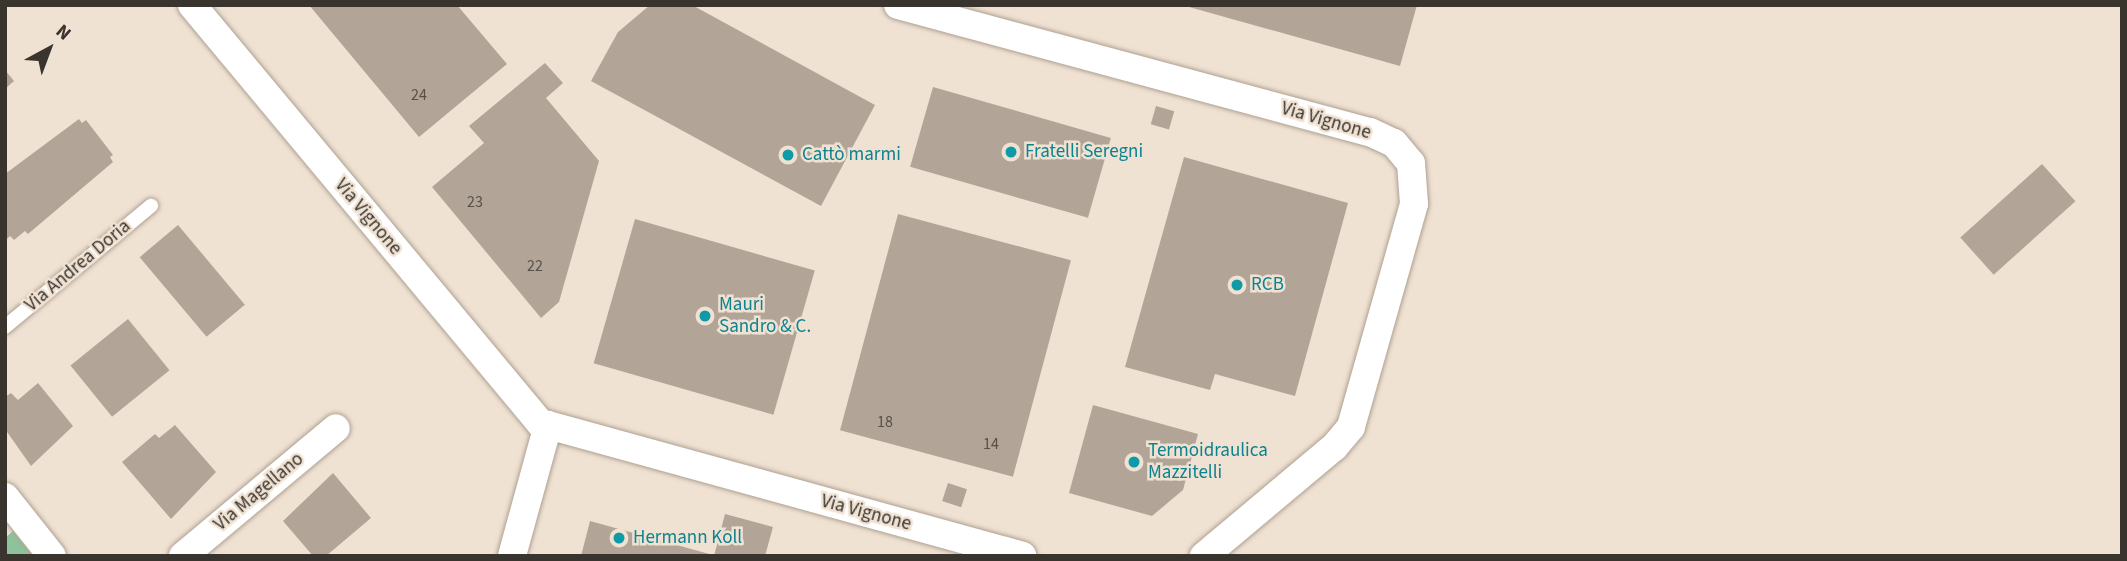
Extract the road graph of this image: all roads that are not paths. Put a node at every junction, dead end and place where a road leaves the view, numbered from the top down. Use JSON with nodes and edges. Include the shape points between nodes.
{"nodes":[{"id":1,"x":192,"y":5,"type":"edge"},
{"id":2,"x":898,"y":5,"type":"edge"},
{"id":3,"x":151,"y":206,"type":"dead end"},
{"id":4,"x":5,"y":327,"type":"edge"},
{"id":5,"x":548,"y":425,"type":"junction"},
{"id":6,"x":336,"y":428,"type":"dead end"},
{"id":7,"x":5,"y":496,"type":"edge"},
{"id":8,"x":52,"y":556,"type":"edge"},
{"id":9,"x":183,"y":556,"type":"edge"},
{"id":10,"x":512,"y":556,"type":"edge"},
{"id":11,"x":1021,"y":556,"type":"edge"},
{"id":12,"x":1203,"y":556,"type":"edge"}],
"edges":[{"from":1,"to":5,"type":"street","name":"Via Vignone","via":[[540,423]]},
{"from":2,"to":12,"type":"street","name":"Via Vignone","via":[[1370,132],[1394,143],[1411,163],[1414,204],[1351,427],[1334,447]]},
{"from":3,"to":4,"type":"lane","name":"Via Andrea Doria"},
{"from":5,"to":10,"type":"street"},
{"from":5,"to":11,"type":"street","name":"Via Vignone"},
{"from":6,"to":9,"type":"street","name":"Via Magellano"},
{"from":7,"to":8,"type":"street"}]}
